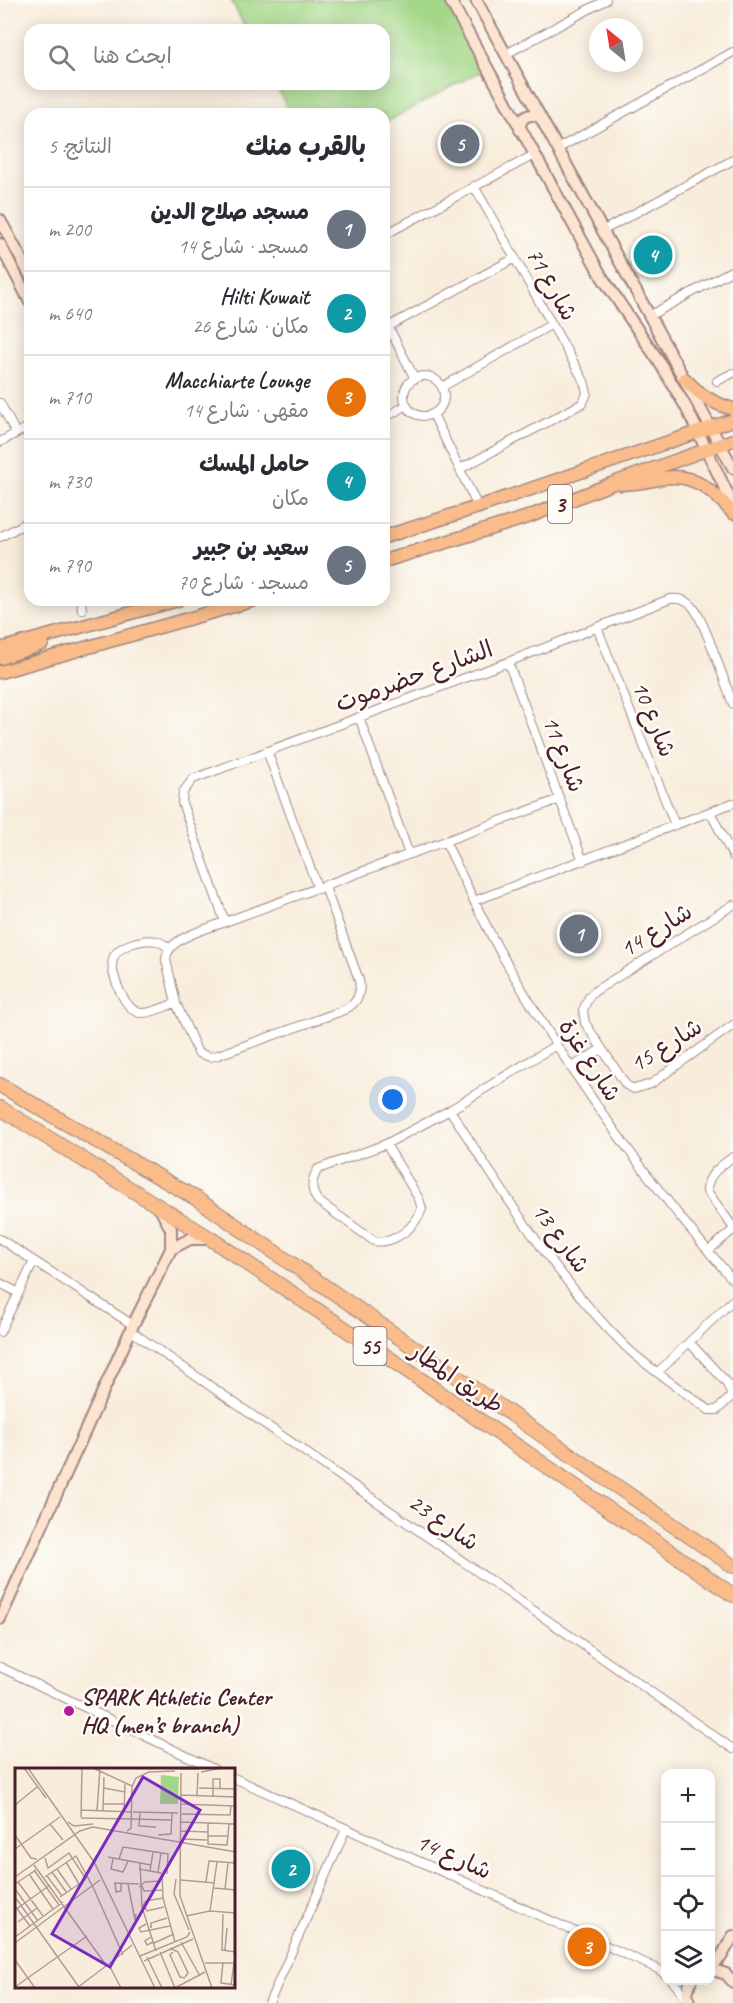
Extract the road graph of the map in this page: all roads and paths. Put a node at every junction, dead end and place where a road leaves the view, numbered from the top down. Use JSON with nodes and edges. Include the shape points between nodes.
{"nodes":[{"id":1,"x":450,"y":0,"type":"edge"},
{"id":2,"x":606,"y":0,"type":"edge"},
{"id":3,"x":479,"y":2,"type":"edge"},
{"id":4,"x":733,"y":52,"type":"edge"},
{"id":5,"x":506,"y":54,"type":"junction"},
{"id":6,"x":528,"y":96,"type":"junction"},
{"id":7,"x":508,"y":107,"type":"junction"},
{"id":8,"x":541,"y":118,"type":"junction"},
{"id":9,"x":520,"y":130,"type":"junction"},
{"id":10,"x":557,"y":149,"type":"junction"},
{"id":11,"x":534,"y":155,"type":"junction"},
{"id":12,"x":733,"y":160,"type":"edge"},
{"id":13,"x":474,"y":186,"type":"junction"},
{"id":14,"x":0,"y":220,"type":"edge"},
{"id":15,"x":602,"y":231,"type":"junction"},
{"id":16,"x":390,"y":232,"type":"edge"},
{"id":17,"x":0,"y":244,"type":"edge"},
{"id":18,"x":515,"y":258,"type":"junction"},
{"id":19,"x":24,"y":264,"type":"edge"},
{"id":20,"x":622,"y":266,"type":"junction"},
{"id":21,"x":733,"y":270,"type":"edge"},
{"id":22,"x":602,"y":277,"type":"junction"},
{"id":23,"x":24,"y":290,"type":"edge"},
{"id":24,"x":649,"y":316,"type":"junction"},
{"id":25,"x":552,"y":324,"type":"junction"},
{"id":26,"x":390,"y":325,"type":"edge"},
{"id":27,"x":390,"y":334,"type":"edge"},
{"id":28,"x":733,"y":373,"type":"edge"},
{"id":29,"x":415,"y":379,"type":"junction"},
{"id":30,"x":685,"y":379,"type":"junction"},
{"id":31,"x":717,"y":381,"type":"dead end"},
{"id":32,"x":442,"y":387,"type":"junction"},
{"id":33,"x":0,"y":403,"type":"edge"},
{"id":34,"x":407,"y":405,"type":"junction"},
{"id":35,"x":733,"y":409,"type":"edge"},
{"id":36,"x":434,"y":414,"type":"junction"},
{"id":37,"x":390,"y":415,"type":"edge"},
{"id":38,"x":733,"y":420,"type":"edge"},
{"id":39,"x":712,"y":428,"type":"junction"},
{"id":40,"x":24,"y":429,"type":"edge"},
{"id":41,"x":698,"y":432,"type":"junction"},
{"id":42,"x":16,"y":433,"type":"junction"},
{"id":43,"x":733,"y":440,"type":"edge"},
{"id":44,"x":0,"y":442,"type":"edge"},
{"id":45,"x":720,"y":445,"type":"junction"},
{"id":46,"x":706,"y":449,"type":"junction"},
{"id":47,"x":733,"y":468,"type":"edge"},
{"id":48,"x":460,"y":469,"type":"junction"},
{"id":49,"x":611,"y":484,"type":"junction"},
{"id":50,"x":733,"y":505,"type":"edge"},
{"id":51,"x":478,"y":507,"type":"junction"},
{"id":52,"x":733,"y":513,"type":"edge"},
{"id":53,"x":24,"y":524,"type":"edge"},
{"id":54,"x":390,"y":535,"type":"edge"},
{"id":55,"x":0,"y":537,"type":"edge"},
{"id":56,"x":390,"y":559,"type":"edge"},
{"id":57,"x":82,"y":606,"type":"edge"},
{"id":58,"x":148,"y":606,"type":"edge"},
{"id":59,"x":156,"y":606,"type":"edge"},
{"id":60,"x":234,"y":606,"type":"edge"},
{"id":61,"x":145,"y":609,"type":"junction"},
{"id":62,"x":82,"y":610,"type":"dead end"},
{"id":63,"x":597,"y":627,"type":"junction"},
{"id":64,"x":67,"y":631,"type":"junction"},
{"id":65,"x":0,"y":649,"type":"edge"},
{"id":66,"x":0,"y":658,"type":"edge"},
{"id":67,"x":508,"y":662,"type":"junction"},
{"id":68,"x":0,"y":672,"type":"edge"},
{"id":69,"x":733,"y":704,"type":"edge"},
{"id":70,"x":359,"y":717,"type":"junction"},
{"id":71,"x":267,"y":752,"type":"junction"},
{"id":72,"x":560,"y":799,"type":"junction"},
{"id":73,"x":733,"y":803,"type":"edge"},
{"id":74,"x":710,"y":812,"type":"junction"},
{"id":75,"x":675,"y":825,"type":"junction"},
{"id":76,"x":445,"y":841,"type":"junction"},
{"id":77,"x":409,"y":854,"type":"junction"},
{"id":78,"x":733,"y":856,"type":"edge"},
{"id":79,"x":584,"y":861,"type":"junction"},
{"id":80,"x":321,"y":888,"type":"junction"},
{"id":81,"x":474,"y":901,"type":"junction"},
{"id":82,"x":733,"y":905,"type":"edge"},
{"id":83,"x":225,"y":922,"type":"junction"},
{"id":84,"x":169,"y":948,"type":"junction"},
{"id":85,"x":176,"y":1003,"type":"junction"},
{"id":86,"x":733,"y":1025,"type":"edge"},
{"id":87,"x":556,"y":1045,"type":"junction"},
{"id":88,"x":601,"y":1049,"type":"junction"},
{"id":89,"x":571,"y":1068,"type":"junction"},
{"id":90,"x":1,"y":1085,"type":"edge"},
{"id":91,"x":0,"y":1108,"type":"edge"},
{"id":92,"x":450,"y":1110,"type":"junction"},
{"id":93,"x":386,"y":1143,"type":"junction"},
{"id":94,"x":733,"y":1157,"type":"edge"},
{"id":95,"x":159,"y":1206,"type":"junction"},
{"id":96,"x":733,"y":1228,"type":"edge"},
{"id":97,"x":0,"y":1239,"type":"edge"},
{"id":98,"x":211,"y":1239,"type":"junction"},
{"id":99,"x":171,"y":1248,"type":"junction"},
{"id":100,"x":708,"y":1251,"type":"junction"},
{"id":101,"x":34,"y":1261,"type":"junction"},
{"id":102,"x":733,"y":1280,"type":"edge"},
{"id":103,"x":0,"y":1282,"type":"edge"},
{"id":104,"x":19,"y":1293,"type":"junction"},
{"id":105,"x":733,"y":1300,"type":"edge"},
{"id":106,"x":132,"y":1328,"type":"junction"},
{"id":107,"x":0,"y":1332,"type":"edge"},
{"id":108,"x":690,"y":1342,"type":"junction"},
{"id":109,"x":658,"y":1372,"type":"junction"},
{"id":110,"x":411,"y":1373,"type":"junction"},
{"id":111,"x":525,"y":1424,"type":"junction"},
{"id":112,"x":733,"y":1566,"type":"edge"},
{"id":113,"x":733,"y":1595,"type":"edge"},
{"id":114,"x":0,"y":1619,"type":"edge"},
{"id":115,"x":0,"y":1667,"type":"edge"},
{"id":116,"x":733,"y":1749,"type":"edge"},
{"id":117,"x":212,"y":1768,"type":"edge"},
{"id":118,"x":236,"y":1779,"type":"edge"},
{"id":119,"x":346,"y":1829,"type":"junction"},
{"id":120,"x":733,"y":1936,"type":"edge"},
{"id":121,"x":715,"y":1964,"type":"edge"},
{"id":122,"x":661,"y":1970,"type":"edge"},
{"id":123,"x":715,"y":1970,"type":"edge"},
{"id":124,"x":733,"y":1982,"type":"edge"},
{"id":125,"x":676,"y":1985,"type":"edge"},
{"id":126,"x":689,"y":1985,"type":"edge"},
{"id":127,"x":688,"y":2001,"type":"edge"},
{"id":128,"x":269,"y":2003,"type":"edge"}],
"edges":[{"from":1,"to":7,"type":"main road"},
{"from":2,"to":5,"type":"street"},
{"from":3,"to":5,"type":"main road"},
{"from":4,"to":10,"type":"street"},
{"from":5,"to":6,"type":"main road"},
{"from":6,"to":7,"type":"main road","via":[[521,107]]},
{"from":6,"to":8,"type":"main road"},
{"from":7,"to":9,"type":"main road"},
{"from":8,"to":9,"type":"main road","via":[[526,116]]},
{"from":8,"to":10,"type":"main road"},
{"from":9,"to":11,"type":"main road"},
{"from":10,"to":15,"type":"main road"},
{"from":11,"to":13,"type":"street"},
{"from":11,"to":22,"type":"main road"},
{"from":12,"to":15,"type":"street"},
{"from":13,"to":16,"type":"street"},
{"from":13,"to":18,"type":"street","name":"شارع 71"},
{"from":14,"to":19,"type":"main road"},
{"from":15,"to":20,"type":"main road"},
{"from":17,"to":23,"type":"main road"},
{"from":18,"to":25,"type":"street","name":"شارع 71"},
{"from":18,"to":26,"type":"street"},
{"from":20,"to":22,"type":"main road","via":[[616,277]]},
{"from":20,"to":24,"type":"main road"},
{"from":21,"to":24,"type":"street"},
{"from":22,"to":41,"type":"main road","via":[[658,360]]},
{"from":24,"to":30,"type":"main road"},
{"from":25,"to":32,"type":"street"},
{"from":25,"to":48,"type":"street","name":"شارع 71","via":[[585,381],[583,403]]},
{"from":27,"to":29,"type":"street"},
{"from":28,"to":31,"type":"street"},
{"from":29,"to":32,"type":"street","via":[[430,377]]},
{"from":29,"to":34,"type":"street","via":[[405,390]]},
{"from":30,"to":35,"type":"main road","via":[[704,396]]},
{"from":30,"to":39,"type":"main road"},
{"from":32,"to":36,"type":"street","via":[[443,402]]},
{"from":33,"to":42,"type":"street"},
{"from":34,"to":36,"type":"street","via":[[418,415]]},
{"from":34,"to":37,"type":"street"},
{"from":36,"to":48,"type":"street"},
{"from":38,"to":39,"type":"main road","number":"3"},
{"from":39,"to":41,"type":"main road","number":"3"},
{"from":39,"to":45,"type":"main road"},
{"from":40,"to":42,"type":"street"},
{"from":41,"to":46,"type":"main road"},
{"from":41,"to":51,"type":"main road","number":"3"},
{"from":42,"to":44,"type":"street"},
{"from":43,"to":45,"type":"main road","number":"3"},
{"from":45,"to":46,"type":"main road","number":"3"},
{"from":45,"to":47,"type":"main road"},
{"from":46,"to":49,"type":"main road","number":"3"},
{"from":46,"to":50,"type":"main road"},
{"from":48,"to":51,"type":"street"},
{"from":49,"to":52,"type":"main road","via":[[675,477],[691,480],[714,493]]},
{"from":49,"to":56,"type":"main road","number":"3","via":[[528,517]]},
{"from":51,"to":54,"type":"main road","number":"3"},
{"from":53,"to":55,"type":"street"},
{"from":57,"to":62,"type":"street"},
{"from":58,"to":61,"type":"main road"},
{"from":59,"to":61,"type":"main road"},
{"from":60,"to":68,"type":"main road"},
{"from":61,"to":64,"type":"main road"},
{"from":63,"to":67,"type":"street","name":"الشارع حضرموت"},
{"from":63,"to":69,"type":"street","name":"الشارع حضرموت","via":[[670,598],[687,602],[699,616]]},
{"from":63,"to":75,"type":"street","name":"شارع 10"},
{"from":64,"to":65,"type":"main road"},
{"from":64,"to":66,"type":"main road","via":[[33,648]]},
{"from":67,"to":70,"type":"street","name":"الشارع حضرموت"},
{"from":67,"to":72,"type":"street","name":"شارع 11"},
{"from":70,"to":71,"type":"street","name":"الشارع حضرموت"},
{"from":70,"to":77,"type":"street"},
{"from":71,"to":80,"type":"street"},
{"from":71,"to":83,"type":"street","name":"الشارع حضرموت","via":[[193,779],[183,792],[182,803]]},
{"from":72,"to":76,"type":"street"},
{"from":72,"to":79,"type":"street","name":"شارع 11"},
{"from":73,"to":74,"type":"street"},
{"from":74,"to":75,"type":"street"},
{"from":74,"to":78,"type":"street"},
{"from":75,"to":79,"type":"street"},
{"from":76,"to":77,"type":"street"},
{"from":76,"to":81,"type":"street","name":"شارع غزة"},
{"from":77,"to":80,"type":"street"},
{"from":79,"to":81,"type":"street"},
{"from":80,"to":83,"type":"street"},
{"from":80,"to":85,"type":"street","via":[[359,980],[361,989],[353,1004],[210,1057],[196,1049]]},
{"from":81,"to":87,"type":"street","name":"شارع غزة"},
{"from":82,"to":88,"type":"street","name":"شارع 14","via":[[589,997],[583,1017]]},
{"from":83,"to":84,"type":"street","via":[[183,938]]},
{"from":84,"to":85,"type":"street","via":[[166,960]]},
{"from":84,"to":85,"type":"street","via":[[159,941],[135,943],[116,952],[112,966],[122,996],[132,1010],[142,1013]]},
{"from":86,"to":88,"type":"street","name":"شارع 15","via":[[639,1089],[626,1085]]},
{"from":87,"to":89,"type":"street","name":"شارع غزة"},
{"from":87,"to":92,"type":"street"},
{"from":88,"to":89,"type":"street"},
{"from":89,"to":100,"type":"street","name":"شارع غزة","via":[[658,1190]]},
{"from":90,"to":111,"type":"highway","name":"طريق المطار","number":"55","via":[[197,1199]]},
{"from":91,"to":95,"type":"highway","name":"طريق المطار","number":"55"},
{"from":92,"to":93,"type":"street"},
{"from":92,"to":109,"type":"street","name":"شارع 13","via":[[579,1296],[626,1347]]},
{"from":93,"to":93,"type":"street","via":[[318,1169],[312,1185],[318,1201],[380,1242],[411,1227],[422,1209]]},
{"from":94,"to":96,"type":"street","via":[[713,1173],[707,1191]]},
{"from":95,"to":98,"type":"highway","name":"طريق المطار","number":"55"},
{"from":95,"to":99,"type":"main road","via":[[171,1229]]},
{"from":96,"to":100,"type":"street"},
{"from":97,"to":101,"type":"street"},
{"from":98,"to":99,"type":"main road","via":[[190,1239]]},
{"from":98,"to":110,"type":"highway","name":"طريق المطار","number":"55"},
{"from":99,"to":106,"type":"main road"},
{"from":100,"to":102,"type":"street","name":"شارع غزة"},
{"from":101,"to":104,"type":"street"},
{"from":101,"to":106,"type":"street"},
{"from":103,"to":104,"type":"street"},
{"from":104,"to":107,"type":"street"},
{"from":105,"to":108,"type":"street"},
{"from":106,"to":114,"type":"main road"},
{"from":106,"to":116,"type":"street","name":"شارع 23"},
{"from":108,"to":109,"type":"street"},
{"from":108,"to":109,"type":"street","name":"شارع 13","via":[[729,1388],[730,1398],[724,1405],[709,1410]]},
{"from":110,"to":111,"type":"highway","via":[[440,1386],[516,1436],[527,1435]]},
{"from":110,"to":113,"type":"highway","name":"طريق المطار","number":"55"},
{"from":111,"to":112,"type":"highway","name":"طريق المطار","number":"55"},
{"from":115,"to":117,"type":"street"},
{"from":118,"to":119,"type":"street","name":"شارع 14"},
{"from":119,"to":122,"type":"street","name":"شارع 14"},
{"from":119,"to":128,"type":"street"},
{"from":120,"to":121,"type":"main road"},
{"from":123,"to":124,"type":"main road"},
{"from":125,"to":127,"type":"street"},
{"from":126,"to":127,"type":"main road"}]}
